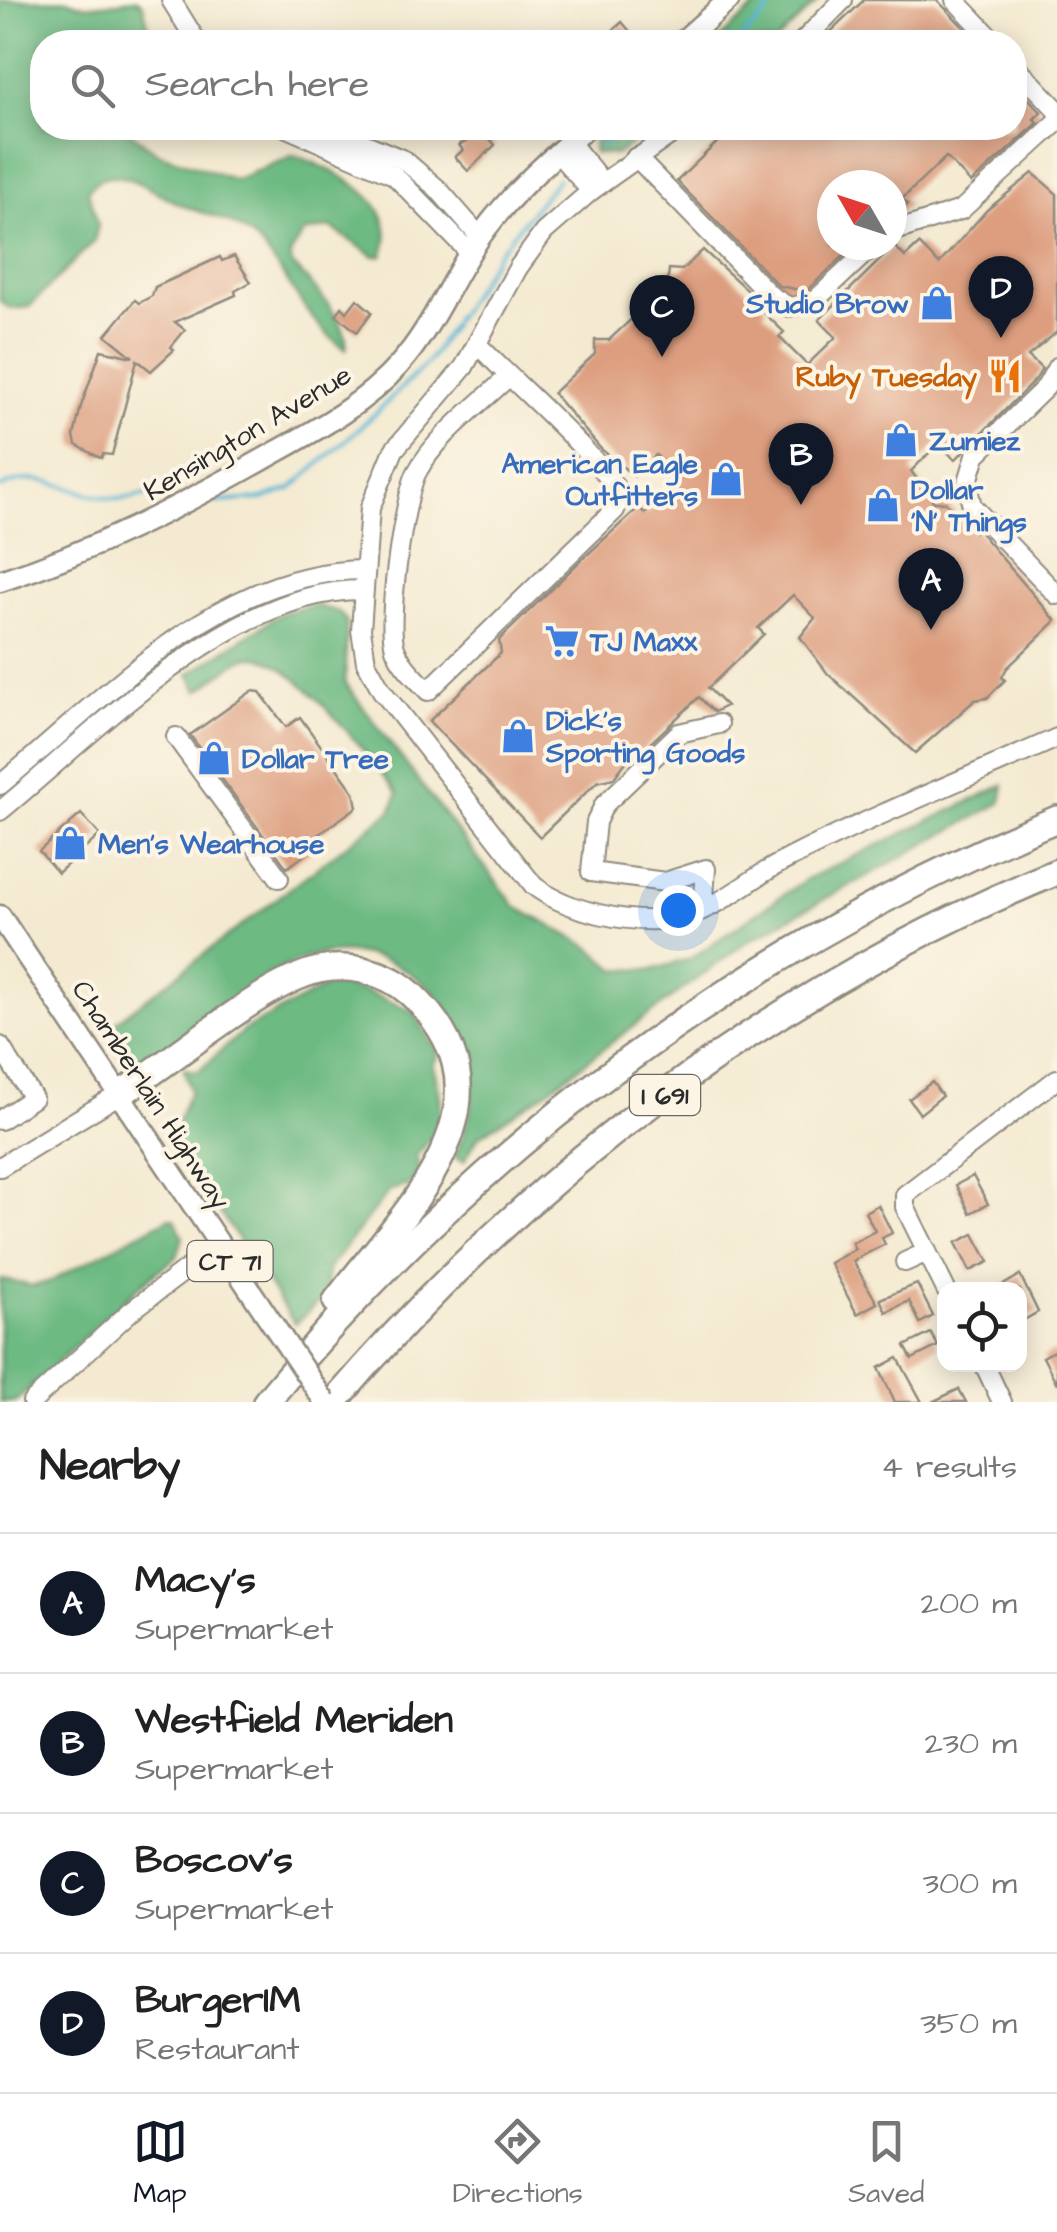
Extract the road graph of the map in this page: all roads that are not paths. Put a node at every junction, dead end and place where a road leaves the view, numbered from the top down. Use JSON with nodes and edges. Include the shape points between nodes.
{"nodes":[{"id":1,"x":171,"y":0,"type":"edge"},
{"id":2,"x":729,"y":0,"type":"edge"},
{"id":3,"x":843,"y":0,"type":"edge"},
{"id":4,"x":955,"y":0,"type":"edge"},
{"id":5,"x":190,"y":30,"type":"edge"},
{"id":6,"x":695,"y":30,"type":"edge"},
{"id":7,"x":814,"y":30,"type":"edge"},
{"id":8,"x":984,"y":30,"type":"edge"},
{"id":9,"x":1027,"y":78,"type":"edge"},
{"id":10,"x":1057,"y":110,"type":"edge"},
{"id":11,"x":1057,"y":122,"type":"edge"},
{"id":12,"x":314,"y":140,"type":"edge"},
{"id":13,"x":356,"y":140,"type":"edge"},
{"id":14,"x":662,"y":140,"type":"edge"},
{"id":15,"x":571,"y":141,"type":"edge"},
{"id":16,"x":636,"y":157,"type":"junction"},
{"id":17,"x":596,"y":187,"type":"junction"},
{"id":18,"x":907,"y":227,"type":"edge"},
{"id":19,"x":475,"y":245,"type":"junction"},
{"id":20,"x":858,"y":260,"type":"edge"},
{"id":21,"x":478,"y":344,"type":"junction"},
{"id":22,"x":1057,"y":368,"type":"edge"},
{"id":23,"x":509,"y":376,"type":"junction"},
{"id":24,"x":364,"y":570,"type":"junction"},
{"id":25,"x":0,"y":581,"type":"edge"},
{"id":26,"x":363,"y":590,"type":"junction"},
{"id":27,"x":1057,"y":595,"type":"edge"},
{"id":28,"x":719,"y":724,"type":"dead end"},
{"id":29,"x":176,"y":737,"type":"dead end"},
{"id":30,"x":1057,"y":738,"type":"edge"},
{"id":31,"x":0,"y":784,"type":"edge"},
{"id":32,"x":0,"y":811,"type":"edge"},
{"id":33,"x":1057,"y":819,"type":"edge"},
{"id":34,"x":1057,"y":872,"type":"edge"},
{"id":35,"x":278,"y":878,"type":"dead end"},
{"id":36,"x":702,"y":910,"type":"junction"},
{"id":37,"x":0,"y":916,"type":"edge"},
{"id":38,"x":0,"y":1046,"type":"edge"},
{"id":39,"x":1057,"y":1079,"type":"edge"},
{"id":40,"x":118,"y":1095,"type":"junction"},
{"id":41,"x":0,"y":1120,"type":"edge"},
{"id":42,"x":0,"y":1167,"type":"edge"},
{"id":43,"x":219,"y":1246,"type":"junction"},
{"id":44,"x":927,"y":1252,"type":"junction"},
{"id":45,"x":905,"y":1262,"type":"dead end"},
{"id":46,"x":942,"y":1282,"type":"edge"},
{"id":47,"x":988,"y":1372,"type":"edge"},
{"id":48,"x":271,"y":1397,"type":"edge"},
{"id":49,"x":32,"y":1402,"type":"edge"},
{"id":50,"x":325,"y":1402,"type":"edge"},
{"id":51,"x":334,"y":1402,"type":"edge"},
{"id":52,"x":1002,"y":1402,"type":"edge"}],
"edges":[{"from":1,"to":5,"type":"street"},
{"from":2,"to":6,"type":"main road"},
{"from":3,"to":7,"type":"street"},
{"from":4,"to":8,"type":"street"},
{"from":9,"to":10,"type":"street"},
{"from":11,"to":18,"type":"street","via":[[961,210]]},
{"from":12,"to":19,"type":"street","via":[[394,175]]},
{"from":13,"to":19,"type":"street","via":[[404,160],[438,189]]},
{"from":14,"to":16,"type":"street"},
{"from":15,"to":17,"type":"street"},
{"from":15,"to":19,"type":"main road","name":"Kensington Avenue","via":[[509,200]]},
{"from":16,"to":17,"type":"street"},
{"from":16,"to":20,"type":"street","via":[[789,307],[812,302]]},
{"from":17,"to":21,"type":"street","via":[[532,248]]},
{"from":19,"to":25,"type":"main road","name":"Kensington Avenue","via":[[417,344],[378,386],[332,420],[126,535]]},
{"from":21,"to":23,"type":"street"},
{"from":21,"to":24,"type":"street","via":[[383,469],[370,508]]},
{"from":22,"to":27,"type":"street","via":[[976,455],[967,485],[976,510]]},
{"from":23,"to":23,"type":"street","via":[[614,484],[618,504],[428,691],[402,662],[392,628],[407,498],[435,448]]},
{"from":24,"to":26,"type":"street"},
{"from":24,"to":31,"type":"street","via":[[285,579],[213,613]]},
{"from":26,"to":32,"type":"street","via":[[313,592],[224,632]]},
{"from":26,"to":36,"type":"street","via":[[362,648],[372,678],[534,886],[582,910],[671,919]]},
{"from":28,"to":36,"type":"street","via":[[679,732],[604,806],[591,872],[665,882],[706,869]]},
{"from":29,"to":35,"type":"street"},
{"from":30,"to":36,"type":"street","via":[[802,852]]},
{"from":33,"to":48,"type":"highway","number":"I 691","via":[[844,922],[634,1052],[444,1211]]},
{"from":34,"to":51,"type":"highway","number":"I 691","via":[[834,982],[680,1083],[506,1224]]},
{"from":37,"to":40,"type":"main road","name":"Chamberlain Highway","number":"CT 71"},
{"from":38,"to":41,"type":"street","via":[[33,1098]]},
{"from":39,"to":44,"type":"street","via":[[905,1195]]},
{"from":40,"to":42,"type":"street"},
{"from":40,"to":43,"type":"main road","name":"Chamberlain Highway","number":"CT 71"},
{"from":40,"to":48,"type":"highway","via":[[276,989],[320,970],[360,970],[389,979],[424,1007],[443,1034],[458,1101],[445,1154],[291,1360]]},
{"from":43,"to":49,"type":"street","via":[[131,1311]]},
{"from":43,"to":50,"type":"main road","name":"Chamberlain Highway","number":"CT 71","bridge":true},
{"from":44,"to":45,"type":"street"},
{"from":44,"to":46,"type":"street"},
{"from":47,"to":52,"type":"street"}]}
